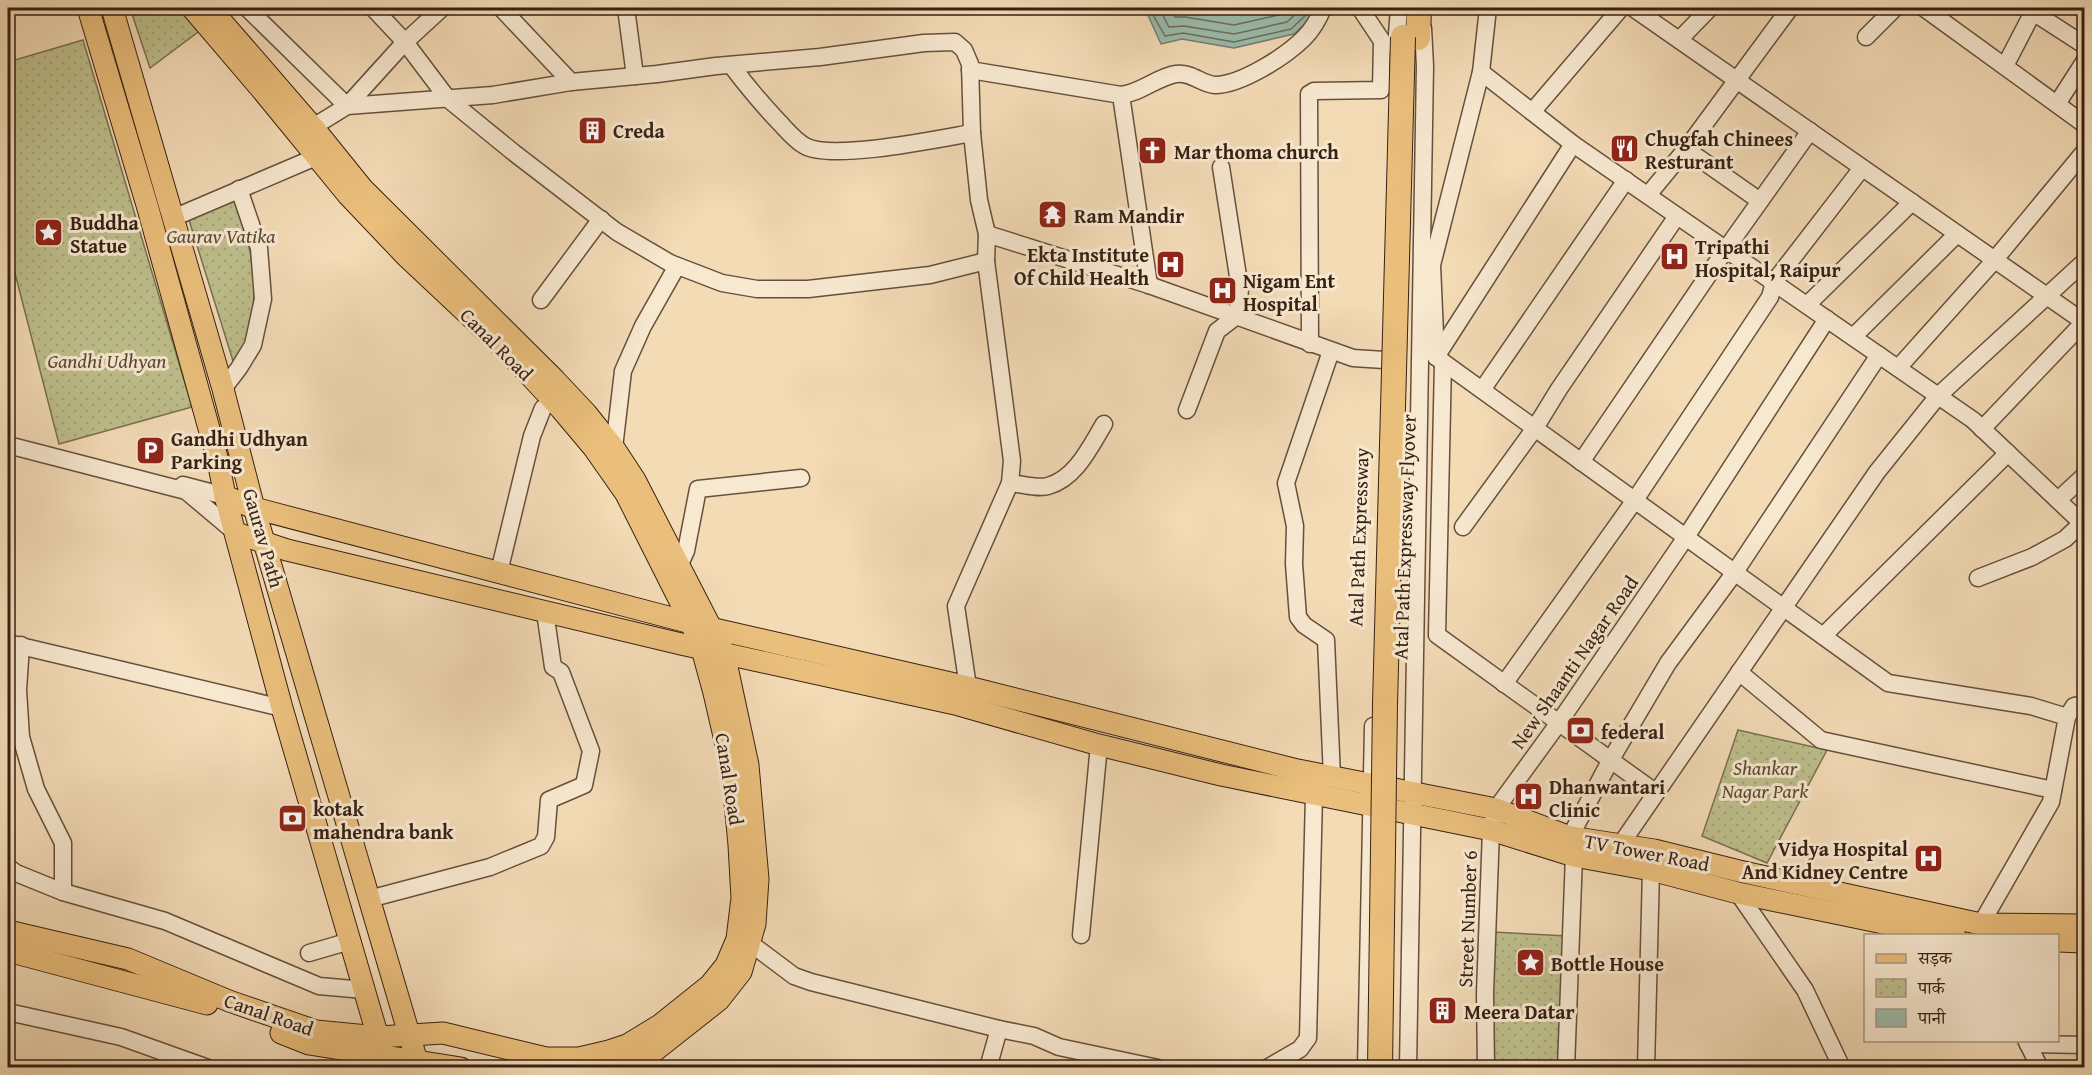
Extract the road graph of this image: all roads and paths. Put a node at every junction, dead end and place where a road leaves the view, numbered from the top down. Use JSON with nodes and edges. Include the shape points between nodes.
{"nodes":[{"id":1,"x":88,"y":8,"type":"edge"},
{"id":2,"x":112,"y":8,"type":"edge"},
{"id":3,"x":192,"y":8,"type":"edge"},
{"id":4,"x":210,"y":8,"type":"edge"},
{"id":5,"x":247,"y":8,"type":"edge"},
{"id":6,"x":373,"y":8,"type":"edge"},
{"id":7,"x":442,"y":8,"type":"edge"},
{"id":8,"x":501,"y":8,"type":"edge"},
{"id":9,"x":626,"y":8,"type":"edge"},
{"id":10,"x":1323,"y":8,"type":"edge"},
{"id":11,"x":1360,"y":8,"type":"edge"},
{"id":12,"x":1402,"y":8,"type":"edge"},
{"id":13,"x":1421,"y":8,"type":"edge"},
{"id":14,"x":1488,"y":8,"type":"edge"},
{"id":15,"x":1633,"y":8,"type":"edge"},
{"id":16,"x":1710,"y":8,"type":"edge"},
{"id":17,"x":1790,"y":8,"type":"edge"},
{"id":18,"x":1895,"y":8,"type":"edge"},
{"id":19,"x":1924,"y":8,"type":"edge"},
{"id":20,"x":2033,"y":10,"type":"edge"},
{"id":21,"x":1866,"y":37,"type":"dead end"},
{"id":22,"x":1411,"y":38,"type":"junction"},
{"id":23,"x":1680,"y":39,"type":"junction"},
{"id":24,"x":405,"y":42,"type":"junction"},
{"id":25,"x":2085,"y":45,"type":"edge"},
{"id":26,"x":2085,"y":62,"type":"edge"},
{"id":27,"x":731,"y":65,"type":"junction"},
{"id":28,"x":2005,"y":66,"type":"junction"},
{"id":29,"x":970,"y":70,"type":"junction"},
{"id":30,"x":1480,"y":72,"type":"junction"},
{"id":31,"x":634,"y":76,"type":"junction"},
{"id":32,"x":1737,"y":80,"type":"junction"},
{"id":33,"x":571,"y":82,"type":"junction"},
{"id":34,"x":1121,"y":95,"type":"junction"},
{"id":35,"x":448,"y":99,"type":"junction"},
{"id":36,"x":2057,"y":104,"type":"junction"},
{"id":37,"x":347,"y":106,"type":"junction"},
{"id":38,"x":1532,"y":112,"type":"junction"},
{"id":39,"x":2085,"y":124,"type":"edge"},
{"id":40,"x":313,"y":127,"type":"junction"},
{"id":41,"x":1810,"y":131,"type":"junction"},
{"id":42,"x":972,"y":133,"type":"junction"},
{"id":43,"x":1574,"y":144,"type":"junction"},
{"id":44,"x":1686,"y":149,"type":"junction"},
{"id":45,"x":2085,"y":152,"type":"edge"},
{"id":46,"x":316,"y":158,"type":"junction"},
{"id":47,"x":1221,"y":167,"type":"dead end"},
{"id":48,"x":1862,"y":168,"type":"junction"},
{"id":49,"x":1626,"y":180,"type":"junction"},
{"id":50,"x":239,"y":189,"type":"junction"},
{"id":51,"x":1648,"y":195,"type":"junction"},
{"id":52,"x":1760,"y":201,"type":"junction"},
{"id":53,"x":1912,"y":202,"type":"junction"},
{"id":54,"x":1677,"y":216,"type":"junction"},
{"id":55,"x":173,"y":218,"type":"junction"},
{"id":56,"x":601,"y":219,"type":"junction"},
{"id":57,"x":987,"y":234,"type":"junction"},
{"id":58,"x":1957,"y":234,"type":"junction"},
{"id":59,"x":1726,"y":249,"type":"junction"},
{"id":60,"x":1994,"y":260,"type":"junction"},
{"id":61,"x":986,"y":261,"type":"junction"},
{"id":62,"x":2085,"y":262,"type":"edge"},
{"id":63,"x":677,"y":266,"type":"junction"},
{"id":64,"x":1774,"y":282,"type":"junction"},
{"id":65,"x":1149,"y":285,"type":"junction"},
{"id":66,"x":2046,"y":296,"type":"junction"},
{"id":67,"x":541,"y":300,"type":"dead end"},
{"id":68,"x":1807,"y":305,"type":"junction"},
{"id":69,"x":1236,"y":317,"type":"junction"},
{"id":70,"x":1827,"y":319,"type":"junction"},
{"id":71,"x":2084,"y":322,"type":"edge"},
{"id":72,"x":1853,"y":337,"type":"junction"},
{"id":73,"x":1310,"y":344,"type":"junction"},
{"id":74,"x":1331,"y":351,"type":"junction"},
{"id":75,"x":1879,"y":355,"type":"junction"},
{"id":76,"x":1384,"y":360,"type":"junction"},
{"id":77,"x":1440,"y":360,"type":"junction"},
{"id":78,"x":1898,"y":368,"type":"junction"},
{"id":79,"x":223,"y":389,"type":"junction"},
{"id":80,"x":1482,"y":390,"type":"junction"},
{"id":81,"x":1938,"y":396,"type":"junction"},
{"id":82,"x":543,"y":408,"type":"dead end"},
{"id":83,"x":1187,"y":410,"type":"dead end"},
{"id":84,"x":1104,"y":424,"type":"dead end"},
{"id":85,"x":1535,"y":428,"type":"junction"},
{"id":86,"x":1982,"y":429,"type":"junction"},
{"id":87,"x":8,"y":439,"type":"edge"},
{"id":88,"x":8,"y":444,"type":"edge"},
{"id":89,"x":614,"y":448,"type":"junction"},
{"id":90,"x":2008,"y":453,"type":"junction"},
{"id":91,"x":1581,"y":462,"type":"junction"},
{"id":92,"x":2085,"y":476,"type":"edge"},
{"id":93,"x":801,"y":477,"type":"dead end"},
{"id":94,"x":1010,"y":483,"type":"junction"},
{"id":95,"x":225,"y":496,"type":"junction"},
{"id":96,"x":1635,"y":500,"type":"junction"},
{"id":97,"x":2058,"y":500,"type":"junction"},
{"id":98,"x":254,"y":508,"type":"junction"},
{"id":99,"x":2083,"y":524,"type":"edge"},
{"id":100,"x":1463,"y":526,"type":"dead end"},
{"id":101,"x":236,"y":532,"type":"junction"},
{"id":102,"x":1686,"y":537,"type":"junction"},
{"id":103,"x":265,"y":543,"type":"junction"},
{"id":104,"x":680,"y":564,"type":"junction"},
{"id":105,"x":1735,"y":572,"type":"junction"},
{"id":106,"x":499,"y":573,"type":"junction"},
{"id":107,"x":1978,"y":578,"type":"dead end"},
{"id":108,"x":1784,"y":608,"type":"junction"},
{"id":109,"x":544,"y":612,"type":"junction"},
{"id":110,"x":700,"y":626,"type":"junction"},
{"id":111,"x":1823,"y":636,"type":"junction"},
{"id":112,"x":14,"y":644,"type":"edge"},
{"id":113,"x":702,"y":649,"type":"junction"},
{"id":114,"x":724,"y":653,"type":"junction"},
{"id":115,"x":1739,"y":672,"type":"junction"},
{"id":116,"x":1504,"y":684,"type":"junction"},
{"id":117,"x":968,"y":687,"type":"junction"},
{"id":118,"x":2085,"y":704,"type":"edge"},
{"id":119,"x":282,"y":708,"type":"junction"},
{"id":120,"x":2067,"y":717,"type":"junction"},
{"id":121,"x":1558,"y":724,"type":"junction"},
{"id":122,"x":1100,"y":745,"type":"junction"},
{"id":123,"x":1610,"y":761,"type":"junction"},
{"id":124,"x":1293,"y":769,"type":"junction"},
{"id":125,"x":1332,"y":777,"type":"junction"},
{"id":126,"x":1289,"y":790,"type":"junction"},
{"id":127,"x":2053,"y":790,"type":"junction"},
{"id":128,"x":1654,"y":792,"type":"junction"},
{"id":129,"x":1314,"y":795,"type":"junction"},
{"id":130,"x":1371,"y":795,"type":"junction"},
{"id":131,"x":1413,"y":803,"type":"junction"},
{"id":132,"x":1493,"y":820,"type":"junction"},
{"id":133,"x":1621,"y":844,"type":"junction"},
{"id":134,"x":1572,"y":846,"type":"junction"},
{"id":135,"x":8,"y":867,"type":"edge"},
{"id":136,"x":1651,"y":870,"type":"junction"},
{"id":137,"x":63,"y":892,"type":"junction"},
{"id":138,"x":1738,"y":894,"type":"junction"},
{"id":139,"x":369,"y":899,"type":"junction"},
{"id":140,"x":1981,"y":924,"type":"junction"},
{"id":141,"x":2085,"y":925,"type":"edge"},
{"id":142,"x":8,"y":931,"type":"edge"},
{"id":143,"x":1942,"y":934,"type":"edge"},
{"id":144,"x":1081,"y":935,"type":"dead end"},
{"id":145,"x":350,"y":941,"type":"junction"},
{"id":146,"x":743,"y":941,"type":"junction"},
{"id":147,"x":2059,"y":941,"type":"edge"},
{"id":148,"x":2085,"y":942,"type":"edge"},
{"id":149,"x":8,"y":951,"type":"edge"},
{"id":150,"x":309,"y":953,"type":"dead end"},
{"id":151,"x":364,"y":990,"type":"junction"},
{"id":152,"x":8,"y":1012,"type":"edge"},
{"id":153,"x":999,"y":1029,"type":"junction"},
{"id":154,"x":408,"y":1034,"type":"junction"},
{"id":155,"x":2027,"y":1042,"type":"edge"},
{"id":156,"x":2085,"y":1045,"type":"edge"},
{"id":157,"x":383,"y":1053,"type":"edge"},
{"id":158,"x":418,"y":1064,"type":"edge"},
{"id":159,"x":208,"y":1068,"type":"edge"},
{"id":160,"x":461,"y":1068,"type":"edge"},
{"id":161,"x":617,"y":1068,"type":"edge"},
{"id":162,"x":988,"y":1068,"type":"edge"},
{"id":163,"x":1158,"y":1068,"type":"edge"},
{"id":164,"x":1267,"y":1068,"type":"edge"},
{"id":165,"x":1366,"y":1068,"type":"edge"},
{"id":166,"x":1380,"y":1068,"type":"edge"},
{"id":167,"x":1395,"y":1068,"type":"edge"},
{"id":168,"x":1408,"y":1068,"type":"edge"},
{"id":169,"x":1486,"y":1068,"type":"edge"},
{"id":170,"x":1566,"y":1068,"type":"edge"},
{"id":171,"x":1646,"y":1068,"type":"edge"},
{"id":172,"x":1842,"y":1068,"type":"edge"},
{"id":173,"x":2040,"y":1068,"type":"edge"}],
"edges":[{"from":1,"to":95,"type":"main road","via":[[147,206]]},
{"from":2,"to":55,"type":"main road","name":"Gaurav Path"},
{"from":3,"to":46,"type":"main road","name":"Canal Road"},
{"from":4,"to":40,"type":"main road"},
{"from":5,"to":37,"type":"street"},
{"from":6,"to":24,"type":"street"},
{"from":7,"to":24,"type":"street"},
{"from":8,"to":33,"type":"street"},
{"from":9,"to":31,"type":"street"},
{"from":10,"to":34,"type":"street","via":[[1304,38],[1259,70],[1226,84],[1212,85],[1190,74],[1176,74]]},
{"from":11,"to":73,"type":"street","via":[[1382,41],[1381,90],[1309,94]]},
{"from":12,"to":22,"type":"highway","name":"Atal Path Expressway Flyover"},
{"from":12,"to":76,"type":"street","name":"Atal Path Expressway","via":[[1392,101]]},
{"from":13,"to":22,"type":"highway","name":"Atal Path Expressway Flyover"},
{"from":13,"to":131,"type":"street","via":[[1425,66]]},
{"from":14,"to":30,"type":"street"},
{"from":15,"to":23,"type":"street"},
{"from":15,"to":38,"type":"street"},
{"from":16,"to":23,"type":"street"},
{"from":17,"to":32,"type":"street"},
{"from":18,"to":21,"type":"street"},
{"from":19,"to":28,"type":"street"},
{"from":20,"to":25,"type":"street"},
{"from":20,"to":28,"type":"street"},
{"from":22,"to":166,"type":"highway","name":"Atal Path Expressway Flyover","bridge":true,"via":[[1385,704]]},
{"from":22,"to":167,"type":"highway","name":"Atal Path Expressway Flyover"},
{"from":23,"to":32,"type":"street"},
{"from":24,"to":35,"type":"street"},
{"from":24,"to":37,"type":"street"},
{"from":26,"to":36,"type":"street"},
{"from":27,"to":29,"type":"street","via":[[955,42],[964,50]]},
{"from":27,"to":31,"type":"street"},
{"from":27,"to":42,"type":"street","via":[[790,134],[818,151],[883,147]]},
{"from":28,"to":36,"type":"street"},
{"from":29,"to":34,"type":"street"},
{"from":29,"to":42,"type":"street"},
{"from":30,"to":38,"type":"street"},
{"from":30,"to":77,"type":"street","via":[[1432,265]]},
{"from":31,"to":33,"type":"street"},
{"from":32,"to":41,"type":"street"},
{"from":32,"to":44,"type":"street"},
{"from":33,"to":35,"type":"street"},
{"from":34,"to":65,"type":"street"},
{"from":35,"to":37,"type":"street"},
{"from":35,"to":56,"type":"street"},
{"from":36,"to":39,"type":"street"},
{"from":37,"to":40,"type":"street"},
{"from":38,"to":43,"type":"street"},
{"from":40,"to":46,"type":"street"},
{"from":40,"to":89,"type":"main road","via":[[363,189],[547,372]]},
{"from":41,"to":48,"type":"street"},
{"from":41,"to":52,"type":"street"},
{"from":42,"to":57,"type":"street"},
{"from":43,"to":49,"type":"street"},
{"from":43,"to":77,"type":"street"},
{"from":44,"to":51,"type":"street"},
{"from":44,"to":52,"type":"street"},
{"from":45,"to":60,"type":"street"},
{"from":46,"to":50,"type":"street"},
{"from":46,"to":110,"type":"main road","name":"Canal Road","via":[[399,248],[504,348],[561,409],[626,494]]},
{"from":47,"to":69,"type":"street","via":[[1240,289]]},
{"from":48,"to":53,"type":"street"},
{"from":48,"to":64,"type":"street"},
{"from":49,"to":51,"type":"street"},
{"from":49,"to":80,"type":"street"},
{"from":50,"to":55,"type":"street"},
{"from":50,"to":79,"type":"street","via":[[260,248],[262,299],[253,345]]},
{"from":51,"to":54,"type":"street"},
{"from":52,"to":59,"type":"street"},
{"from":53,"to":58,"type":"street"},
{"from":53,"to":68,"type":"street"},
{"from":54,"to":59,"type":"street"},
{"from":54,"to":85,"type":"street"},
{"from":55,"to":79,"type":"main road","name":"Gaurav Path"},
{"from":56,"to":63,"type":"street"},
{"from":56,"to":67,"type":"street"},
{"from":57,"to":61,"type":"street"},
{"from":57,"to":65,"type":"street"},
{"from":58,"to":60,"type":"street"},
{"from":58,"to":72,"type":"street"},
{"from":59,"to":64,"type":"street"},
{"from":59,"to":91,"type":"street"},
{"from":60,"to":66,"type":"street"},
{"from":60,"to":78,"type":"street"},
{"from":61,"to":63,"type":"street","via":[[930,275],[808,289],[757,290],[722,283]]},
{"from":61,"to":94,"type":"street","via":[[1012,461]]},
{"from":62,"to":66,"type":"street"},
{"from":63,"to":89,"type":"street","via":[[623,371]]},
{"from":64,"to":68,"type":"street"},
{"from":64,"to":96,"type":"street","via":[[1770,297]]},
{"from":65,"to":69,"type":"street"},
{"from":66,"to":71,"type":"street"},
{"from":66,"to":81,"type":"street"},
{"from":68,"to":70,"type":"street"},
{"from":69,"to":73,"type":"street"},
{"from":69,"to":83,"type":"street","via":[[1217,331]]},
{"from":70,"to":72,"type":"street"},
{"from":70,"to":102,"type":"street","name":"New Shaanti Nagar Road"},
{"from":71,"to":86,"type":"street"},
{"from":72,"to":75,"type":"street"},
{"from":73,"to":74,"type":"street"},
{"from":74,"to":76,"type":"street","via":[[1353,358]]},
{"from":74,"to":125,"type":"street","via":[[1286,483],[1295,526],[1298,617],[1326,640]]},
{"from":75,"to":78,"type":"street"},
{"from":75,"to":105,"type":"street"},
{"from":76,"to":130,"type":"street","name":"Atal Path Expressway"},
{"from":77,"to":80,"type":"street"},
{"from":77,"to":116,"type":"street","via":[[1437,635]]},
{"from":78,"to":81,"type":"street"},
{"from":79,"to":98,"type":"main road","name":"Gaurav Path"},
{"from":80,"to":85,"type":"street"},
{"from":81,"to":86,"type":"street"},
{"from":81,"to":108,"type":"street","via":[[1877,472]]},
{"from":82,"to":106,"type":"street","via":[[532,436]]},
{"from":84,"to":94,"type":"street","via":[[1069,474],[1047,487]]},
{"from":85,"to":91,"type":"street"},
{"from":85,"to":100,"type":"street"},
{"from":86,"to":90,"type":"street"},
{"from":87,"to":95,"type":"street"},
{"from":88,"to":101,"type":"street","via":[[186,491]]},
{"from":89,"to":104,"type":"main road","via":[[636,480]]},
{"from":90,"to":97,"type":"street"},
{"from":90,"to":111,"type":"street"},
{"from":91,"to":96,"type":"street"},
{"from":92,"to":97,"type":"street"},
{"from":93,"to":104,"type":"street","via":[[698,489]]},
{"from":94,"to":117,"type":"street","via":[[956,606]]},
{"from":95,"to":98,"type":"main road"},
{"from":95,"to":101,"type":"main road"},
{"from":96,"to":102,"type":"street"},
{"from":96,"to":116,"type":"street"},
{"from":97,"to":99,"type":"street"},
{"from":98,"to":103,"type":"main road","name":"Gaurav Path"},
{"from":98,"to":106,"type":"main road"},
{"from":99,"to":107,"type":"street","via":[[2032,557]]},
{"from":101,"to":103,"type":"main road"},
{"from":101,"to":119,"type":"main road"},
{"from":102,"to":105,"type":"street"},
{"from":102,"to":121,"type":"street","name":"New Shaanti Nagar Road"},
{"from":103,"to":109,"type":"main road"},
{"from":103,"to":139,"type":"main road","name":"Gaurav Path"},
{"from":104,"to":110,"type":"main road"},
{"from":105,"to":108,"type":"street"},
{"from":105,"to":123,"type":"street","via":[[1668,663]]},
{"from":106,"to":110,"type":"main road"},
{"from":108,"to":111,"type":"street"},
{"from":108,"to":115,"type":"street"},
{"from":109,"to":113,"type":"main road"},
{"from":109,"to":139,"type":"street","via":[[553,667],[561,672],[591,751],[584,785],[549,800],[546,837],[541,846],[490,867]]},
{"from":110,"to":113,"type":"main road","name":"Canal Road"},
{"from":110,"to":114,"type":"main road"},
{"from":110,"to":117,"type":"main road"},
{"from":111,"to":120,"type":"street","via":[[1888,683],[2031,706]]},
{"from":112,"to":119,"type":"street"},
{"from":112,"to":137,"type":"street","via":[[21,737],[36,789],[63,843]]},
{"from":113,"to":114,"type":"main road"},
{"from":113,"to":146,"type":"main road","name":"Canal Road","via":[[732,771],[740,845]]},
{"from":114,"to":122,"type":"main road","via":[[955,705]]},
{"from":114,"to":146,"type":"main road","via":[[748,765],[758,879],[755,924]]},
{"from":115,"to":127,"type":"street","via":[[1821,740]]},
{"from":115,"to":128,"type":"street"},
{"from":116,"to":121,"type":"street"},
{"from":117,"to":124,"type":"main road"},
{"from":118,"to":120,"type":"street","via":[[2074,706]]},
{"from":119,"to":145,"type":"main road"},
{"from":120,"to":127,"type":"street"},
{"from":121,"to":123,"type":"street"},
{"from":121,"to":132,"type":"street","name":"New Shaanti Nagar Road"},
{"from":122,"to":126,"type":"main road"},
{"from":122,"to":144,"type":"street"},
{"from":123,"to":128,"type":"street"},
{"from":123,"to":134,"type":"street"},
{"from":124,"to":125,"type":"main road"},
{"from":124,"to":126,"type":"main road"},
{"from":125,"to":130,"type":"main road"},
{"from":126,"to":129,"type":"main road"},
{"from":127,"to":140,"type":"street","via":[[2051,802]]},
{"from":128,"to":133,"type":"street"},
{"from":129,"to":130,"type":"main road"},
{"from":129,"to":164,"type":"street","via":[[1308,1038],[1300,1049]]},
{"from":130,"to":131,"type":"main road","name":"TV Tower Road"},
{"from":130,"to":165,"type":"street","name":"Atal Path Expressway"},
{"from":131,"to":132,"type":"main road","name":"TV Tower Road"},
{"from":131,"to":168,"type":"street"},
{"from":132,"to":134,"type":"main road","name":"TV Tower Road"},
{"from":132,"to":169,"type":"street","name":"Street Number 6","via":[[1485,993]]},
{"from":133,"to":134,"type":"main road","name":"TV Tower Road"},
{"from":133,"to":140,"type":"main road","name":"TV Tower Road"},
{"from":134,"to":136,"type":"main road","name":"TV Tower Road"},
{"from":134,"to":170,"type":"street"},
{"from":135,"to":137,"type":"street"},
{"from":136,"to":138,"type":"main road","name":"TV Tower Road"},
{"from":136,"to":171,"type":"street"},
{"from":137,"to":151,"type":"street","via":[[165,921],[320,986]]},
{"from":138,"to":143,"type":"main road","name":"TV Tower Road"},
{"from":138,"to":172,"type":"street","via":[[1805,990]]},
{"from":139,"to":154,"type":"main road","name":"Gaurav Path"},
{"from":140,"to":141,"type":"main road","name":"TV Tower Road"},
{"from":142,"to":157,"type":"main road","name":"Canal Road","via":[[128,959],[229,1001]]},
{"from":145,"to":150,"type":"street"},
{"from":145,"to":151,"type":"main road"},
{"from":146,"to":153,"type":"street","via":[[794,976],[811,982]]},
{"from":146,"to":154,"type":"main road","name":"Canal Road","via":[[710,985],[660,1025],[609,1051],[579,1058],[546,1058],[443,1033]]},
{"from":146,"to":161,"type":"main road","via":[[741,972],[719,1000],[648,1056]]},
{"from":147,"to":148,"type":"main road"},
{"from":149,"to":157,"type":"main road","name":"Canal Road","via":[[207,1004],[309,1044]]},
{"from":151,"to":157,"type":"main road"},
{"from":152,"to":159,"type":"street","via":[[121,1037]]},
{"from":153,"to":162,"type":"street"},
{"from":153,"to":163,"type":"street","via":[[1034,1035],[1059,1047]]},
{"from":154,"to":157,"type":"main road","name":"Canal Road"},
{"from":154,"to":158,"type":"main road","name":"Gaurav Path"},
{"from":155,"to":156,"type":"street"},
{"from":155,"to":173,"type":"street"},
{"from":157,"to":158,"type":"main road"},
{"from":158,"to":160,"type":"main road"}]}
